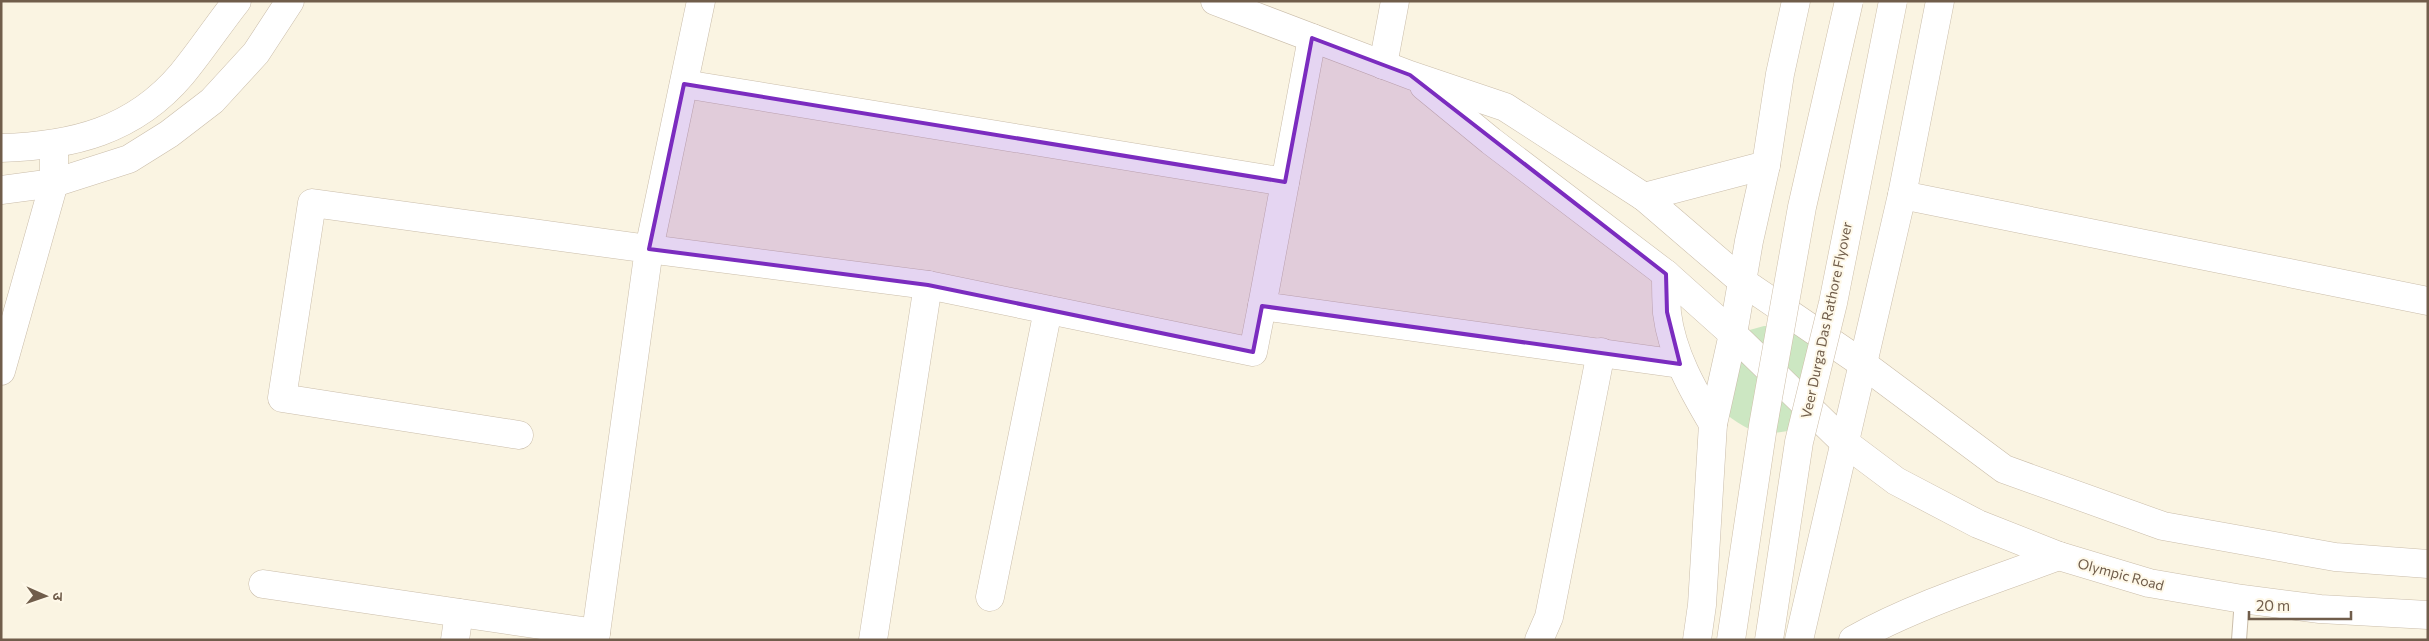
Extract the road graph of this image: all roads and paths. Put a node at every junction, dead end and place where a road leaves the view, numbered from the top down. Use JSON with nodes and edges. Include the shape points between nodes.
{"nodes":[{"id":1,"x":237,"y":1,"type":"edge"},
{"id":2,"x":290,"y":1,"type":"edge"},
{"id":3,"x":701,"y":1,"type":"edge"},
{"id":4,"x":1215,"y":1,"type":"edge"},
{"id":5,"x":1395,"y":1,"type":"edge"},
{"id":6,"x":1796,"y":1,"type":"edge"},
{"id":7,"x":1849,"y":1,"type":"edge"},
{"id":8,"x":1893,"y":1,"type":"edge"},
{"id":9,"x":1940,"y":1,"type":"edge"},
{"id":10,"x":1312,"y":38,"type":"junction"},
{"id":11,"x":1383,"y":65,"type":"junction"},
{"id":12,"x":1410,"y":75,"type":"junction"},
{"id":13,"x":684,"y":84,"type":"junction"},
{"id":14,"x":54,"y":145,"type":"junction"},
{"id":15,"x":1,"y":148,"type":"edge"},
{"id":16,"x":1766,"y":165,"type":"junction"},
{"id":17,"x":1285,"y":182,"type":"junction"},
{"id":18,"x":54,"y":184,"type":"junction"},
{"id":19,"x":1,"y":190,"type":"edge"},
{"id":20,"x":1902,"y":195,"type":"junction"},
{"id":21,"x":1644,"y":197,"type":"junction"},
{"id":22,"x":649,"y":249,"type":"junction"},
{"id":23,"x":1666,"y":274,"type":"junction"},
{"id":24,"x":1743,"y":282,"type":"junction"},
{"id":25,"x":928,"y":285,"type":"junction"},
{"id":26,"x":2428,"y":301,"type":"edge"},
{"id":27,"x":1262,"y":306,"type":"junction"},
{"id":28,"x":1048,"y":310,"type":"junction"},
{"id":29,"x":1733,"y":334,"type":"junction"},
{"id":30,"x":1601,"y":352,"type":"junction"},
{"id":31,"x":1680,"y":364,"type":"junction"},
{"id":32,"x":1863,"y":364,"type":"junction"},
{"id":33,"x":1,"y":371,"type":"edge"},
{"id":34,"x":1713,"y":424,"type":"junction"},
{"id":35,"x":519,"y":435,"type":"dead end"},
{"id":36,"x":1844,"y":442,"type":"junction"},
{"id":37,"x":2058,"y":556,"type":"junction"},
{"id":38,"x":2428,"y":564,"type":"edge"},
{"id":39,"x":263,"y":584,"type":"dead end"},
{"id":40,"x":990,"y":597,"type":"dead end"},
{"id":41,"x":2242,"y":599,"type":"junction"},
{"id":42,"x":459,"y":613,"type":"junction"},
{"id":43,"x":2428,"y":615,"type":"edge"},
{"id":44,"x":596,"y":636,"type":"edge"},
{"id":45,"x":455,"y":640,"type":"edge"},
{"id":46,"x":873,"y":640,"type":"edge"},
{"id":47,"x":1539,"y":640,"type":"edge"},
{"id":48,"x":1697,"y":640,"type":"edge"},
{"id":49,"x":1731,"y":640,"type":"edge"},
{"id":50,"x":1769,"y":640,"type":"edge"},
{"id":51,"x":1799,"y":640,"type":"edge"},
{"id":52,"x":1854,"y":640,"type":"edge"},
{"id":53,"x":2239,"y":640,"type":"edge"}],
"edges":[{"from":1,"to":14,"type":"street","via":[[181,75],[156,100],[124,122],[92,136]]},
{"from":2,"to":18,"type":"street","via":[[256,53],[198,112],[129,159]]},
{"from":3,"to":13,"type":"street"},
{"from":4,"to":10,"type":"street"},
{"from":5,"to":11,"type":"street"},
{"from":6,"to":16,"type":"street","via":[[1780,74]]},
{"from":7,"to":49,"type":"street","bridge":true,"via":[[1802,207],[1761,436]]},
{"from":8,"to":50,"type":"street","name":"Veer Durga Das Rathore Flyover","bridge":true,"via":[[1833,303],[1799,442]]},
{"from":9,"to":20,"type":"street"},
{"from":10,"to":11,"type":"street"},
{"from":10,"to":17,"type":"street"},
{"from":11,"to":12,"type":"street"},
{"from":12,"to":21,"type":"street","via":[[1505,107]]},
{"from":12,"to":23,"type":"street","name":"Olympic Road","via":[[1491,142]]},
{"from":13,"to":17,"type":"street"},
{"from":13,"to":22,"type":"street"},
{"from":14,"to":15,"type":"street"},
{"from":14,"to":18,"type":"street"},
{"from":16,"to":21,"type":"street"},
{"from":16,"to":24,"type":"street"},
{"from":17,"to":27,"type":"street"},
{"from":18,"to":19,"type":"street"},
{"from":18,"to":33,"type":"street"},
{"from":20,"to":26,"type":"street"},
{"from":20,"to":32,"type":"street"},
{"from":21,"to":24,"type":"street"},
{"from":22,"to":25,"type":"street"},
{"from":22,"to":35,"type":"street","via":[[312,203],[282,398]]},
{"from":22,"to":44,"type":"street"},
{"from":23,"to":29,"type":"street","name":"Olympic Road"},
{"from":23,"to":31,"type":"street","via":[[1667,312]]},
{"from":24,"to":29,"type":"street"},
{"from":24,"to":32,"type":"street"},
{"from":25,"to":28,"type":"street"},
{"from":25,"to":46,"type":"street"},
{"from":27,"to":28,"type":"street","via":[[1253,352]]},
{"from":27,"to":30,"type":"street"},
{"from":28,"to":40,"type":"street"},
{"from":29,"to":34,"type":"street"},
{"from":29,"to":36,"type":"street","name":"Olympic Road"},
{"from":30,"to":31,"type":"street"},
{"from":30,"to":47,"type":"street","via":[[1549,618]]},
{"from":31,"to":34,"type":"street"},
{"from":32,"to":36,"type":"street"},
{"from":32,"to":38,"type":"street","via":[[2004,469],[2154,522],[2335,557]]},
{"from":34,"to":48,"type":"street"},
{"from":36,"to":37,"type":"street","name":"Olympic Road","via":[[1896,481],[1978,524]]},
{"from":36,"to":51,"type":"street"},
{"from":37,"to":41,"type":"street","name":"Olympic Road","via":[[2149,583]]},
{"from":37,"to":52,"type":"street","via":[[1947,598],[1872,629]]},
{"from":39,"to":42,"type":"street"},
{"from":41,"to":43,"type":"street","name":"Olympic Road","via":[[2320,609]]},
{"from":41,"to":53,"type":"lane"},
{"from":42,"to":44,"type":"street"},
{"from":42,"to":45,"type":"street"}]}
